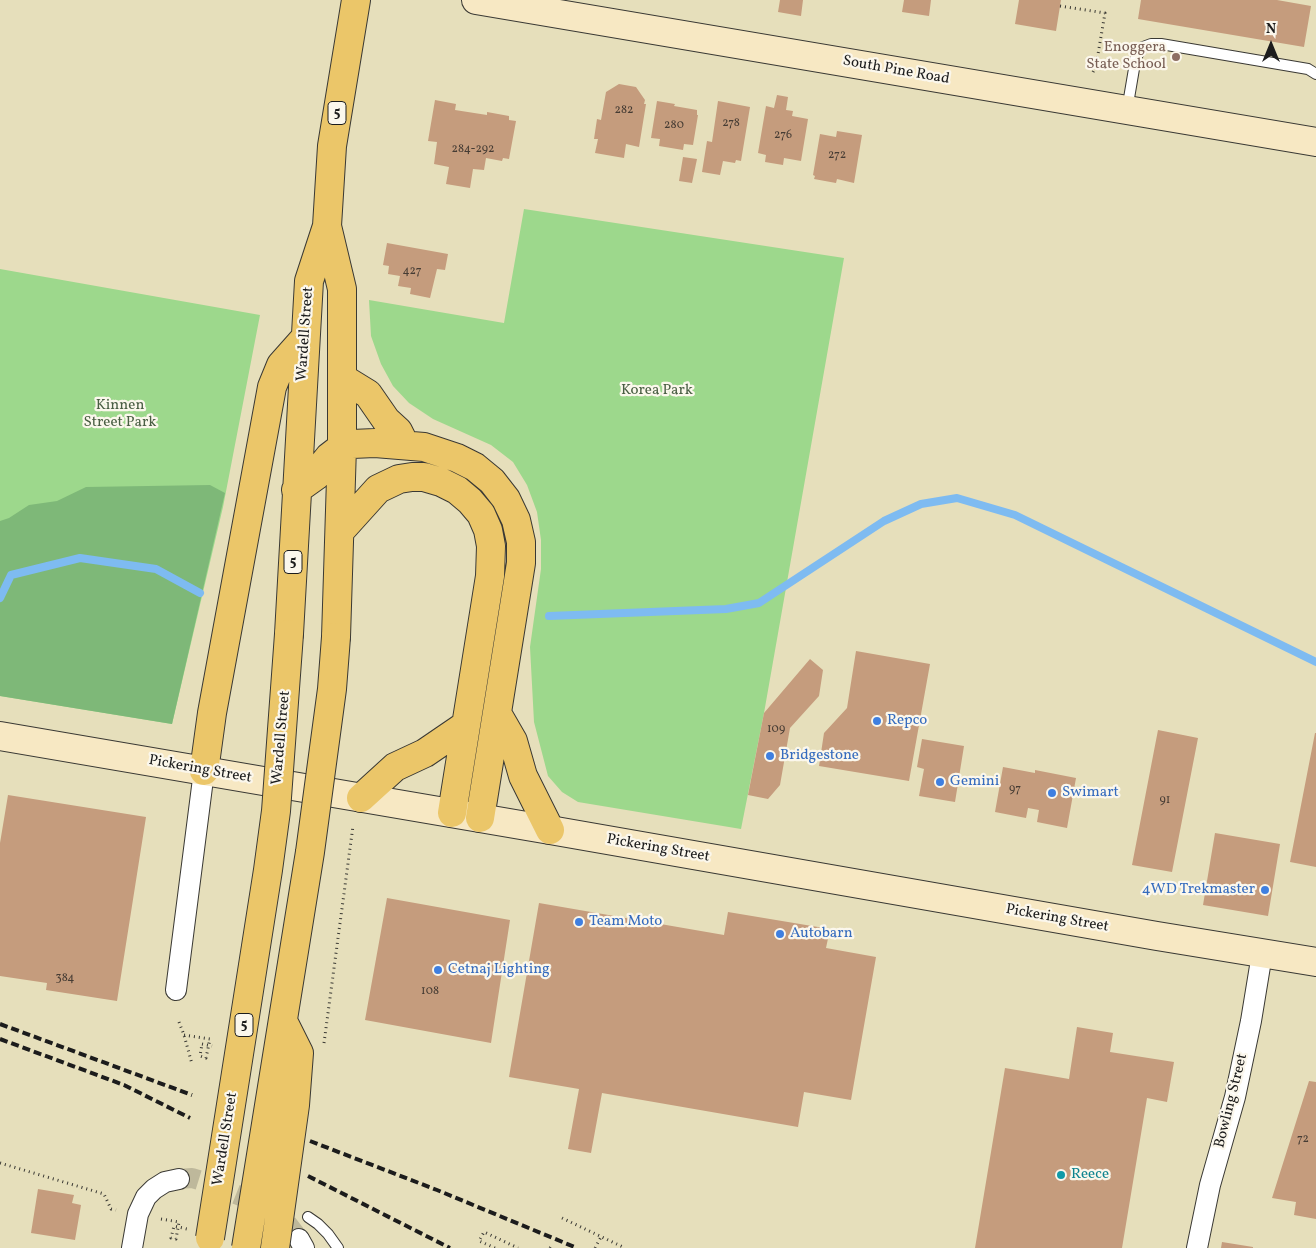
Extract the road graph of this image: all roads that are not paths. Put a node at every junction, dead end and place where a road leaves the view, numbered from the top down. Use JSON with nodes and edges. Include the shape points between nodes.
{"nodes":[{"id":1,"x":356,"y":0,"type":"edge"},
{"id":2,"x":476,"y":0,"type":"edge"},
{"id":3,"x":1316,"y":74,"type":"edge"},
{"id":4,"x":1127,"y":110,"type":"junction"},
{"id":5,"x":1316,"y":142,"type":"edge"},
{"id":6,"x":327,"y":226,"type":"junction"},
{"id":7,"x":305,"y":338,"type":"junction"},
{"id":8,"x":342,"y":378,"type":"junction"},
{"id":9,"x":405,"y":445,"type":"junction"},
{"id":10,"x":342,"y":447,"type":"junction"},
{"id":11,"x":296,"y":490,"type":"junction"},
{"id":12,"x":340,"y":530,"type":"junction"},
{"id":13,"x":498,"y":715,"type":"junction"},
{"id":14,"x":466,"y":724,"type":"junction"},
{"id":15,"x":0,"y":736,"type":"edge"},
{"id":16,"x":204,"y":771,"type":"junction"},
{"id":17,"x":361,"y":798,"type":"junction"},
{"id":18,"x":452,"y":813,"type":"junction"},
{"id":19,"x":480,"y":818,"type":"junction"},
{"id":20,"x":550,"y":830,"type":"junction"},
{"id":21,"x":1262,"y":954,"type":"junction"},
{"id":22,"x":1316,"y":962,"type":"edge"},
{"id":23,"x":176,"y":990,"type":"dead end"},
{"id":24,"x":283,"y":1021,"type":"junction"},
{"id":25,"x":179,"y":1179,"type":"tunnel mouth"},
{"id":26,"x":308,"y":1217,"type":"dead end"},
{"id":27,"x":202,"y":1238,"type":"edge"},
{"id":28,"x":293,"y":1245,"type":"edge"},
{"id":29,"x":132,"y":1248,"type":"edge"},
{"id":30,"x":246,"y":1248,"type":"edge"},
{"id":31,"x":338,"y":1248,"type":"edge"},
{"id":32,"x":1197,"y":1248,"type":"edge"}],
"edges":[{"from":1,"to":6,"type":"highway","name":"Wardell Street","number":"5","via":[[332,146]]},
{"from":2,"to":4,"type":"main road","name":"South Pine Road"},
{"from":3,"to":4,"type":"lane","via":[[1308,69],[1151,44],[1136,57]]},
{"from":4,"to":5,"type":"main road","name":"South Pine Road"},
{"from":6,"to":7,"type":"highway","name":"Wardell Street","number":"5","via":[[308,281]]},
{"from":6,"to":8,"type":"highway","name":"Wardell Street","number":"5","via":[[342,288]]},
{"from":7,"to":11,"type":"highway","name":"Wardell Street","number":"5"},
{"from":7,"to":16,"type":"highway","via":[[281,365],[272,387]]},
{"from":8,"to":9,"type":"highway","via":[[368,394],[398,431]]},
{"from":8,"to":10,"type":"highway","name":"Wardell Street","number":"5"},
{"from":9,"to":10,"type":"highway","via":[[362,443]]},
{"from":9,"to":13,"type":"highway","via":[[439,451],[475,467],[492,481],[516,520],[522,542],[521,563]]},
{"from":10,"to":11,"type":"highway","via":[[317,475]]},
{"from":10,"to":12,"type":"highway","name":"Wardell Street","number":"5"},
{"from":11,"to":27,"type":"highway","name":"Wardell Street","number":"5","bridge":true,"via":[[280,769],[268,870]]},
{"from":12,"to":14,"type":"highway","via":[[378,489],[412,477],[424,477],[457,490],[481,514],[488,530],[491,561]]},
{"from":12,"to":24,"type":"highway","name":"Wardell Street","number":"5","bridge":true,"via":[[332,689]]},
{"from":13,"to":19,"type":"highway"},
{"from":13,"to":20,"type":"highway","via":[[513,742],[523,776]]},
{"from":14,"to":17,"type":"highway","via":[[426,753],[395,767]]},
{"from":14,"to":18,"type":"highway"},
{"from":15,"to":16,"type":"main road","name":"Pickering Street"},
{"from":16,"to":17,"type":"main road","name":"Pickering Street"},
{"from":16,"to":23,"type":"street"},
{"from":17,"to":18,"type":"main road","name":"Pickering Street"},
{"from":18,"to":19,"type":"main road","name":"Pickering Street"},
{"from":19,"to":20,"type":"main road","name":"Pickering Street"},
{"from":20,"to":21,"type":"main road","name":"Pickering Street"},
{"from":21,"to":22,"type":"main road","name":"Pickering Street"},
{"from":21,"to":32,"type":"street","name":"Bowling Street","via":[[1251,1021]]},
{"from":24,"to":28,"type":"highway","bridge":true,"via":[[299,1053]]},
{"from":24,"to":30,"type":"highway","name":"Wardell Street","number":"5","bridge":true},
{"from":25,"to":29,"type":"street","via":[[166,1182],[146,1197],[138,1214]]},
{"from":26,"to":31,"type":"lane","via":[[328,1234]]}]}
